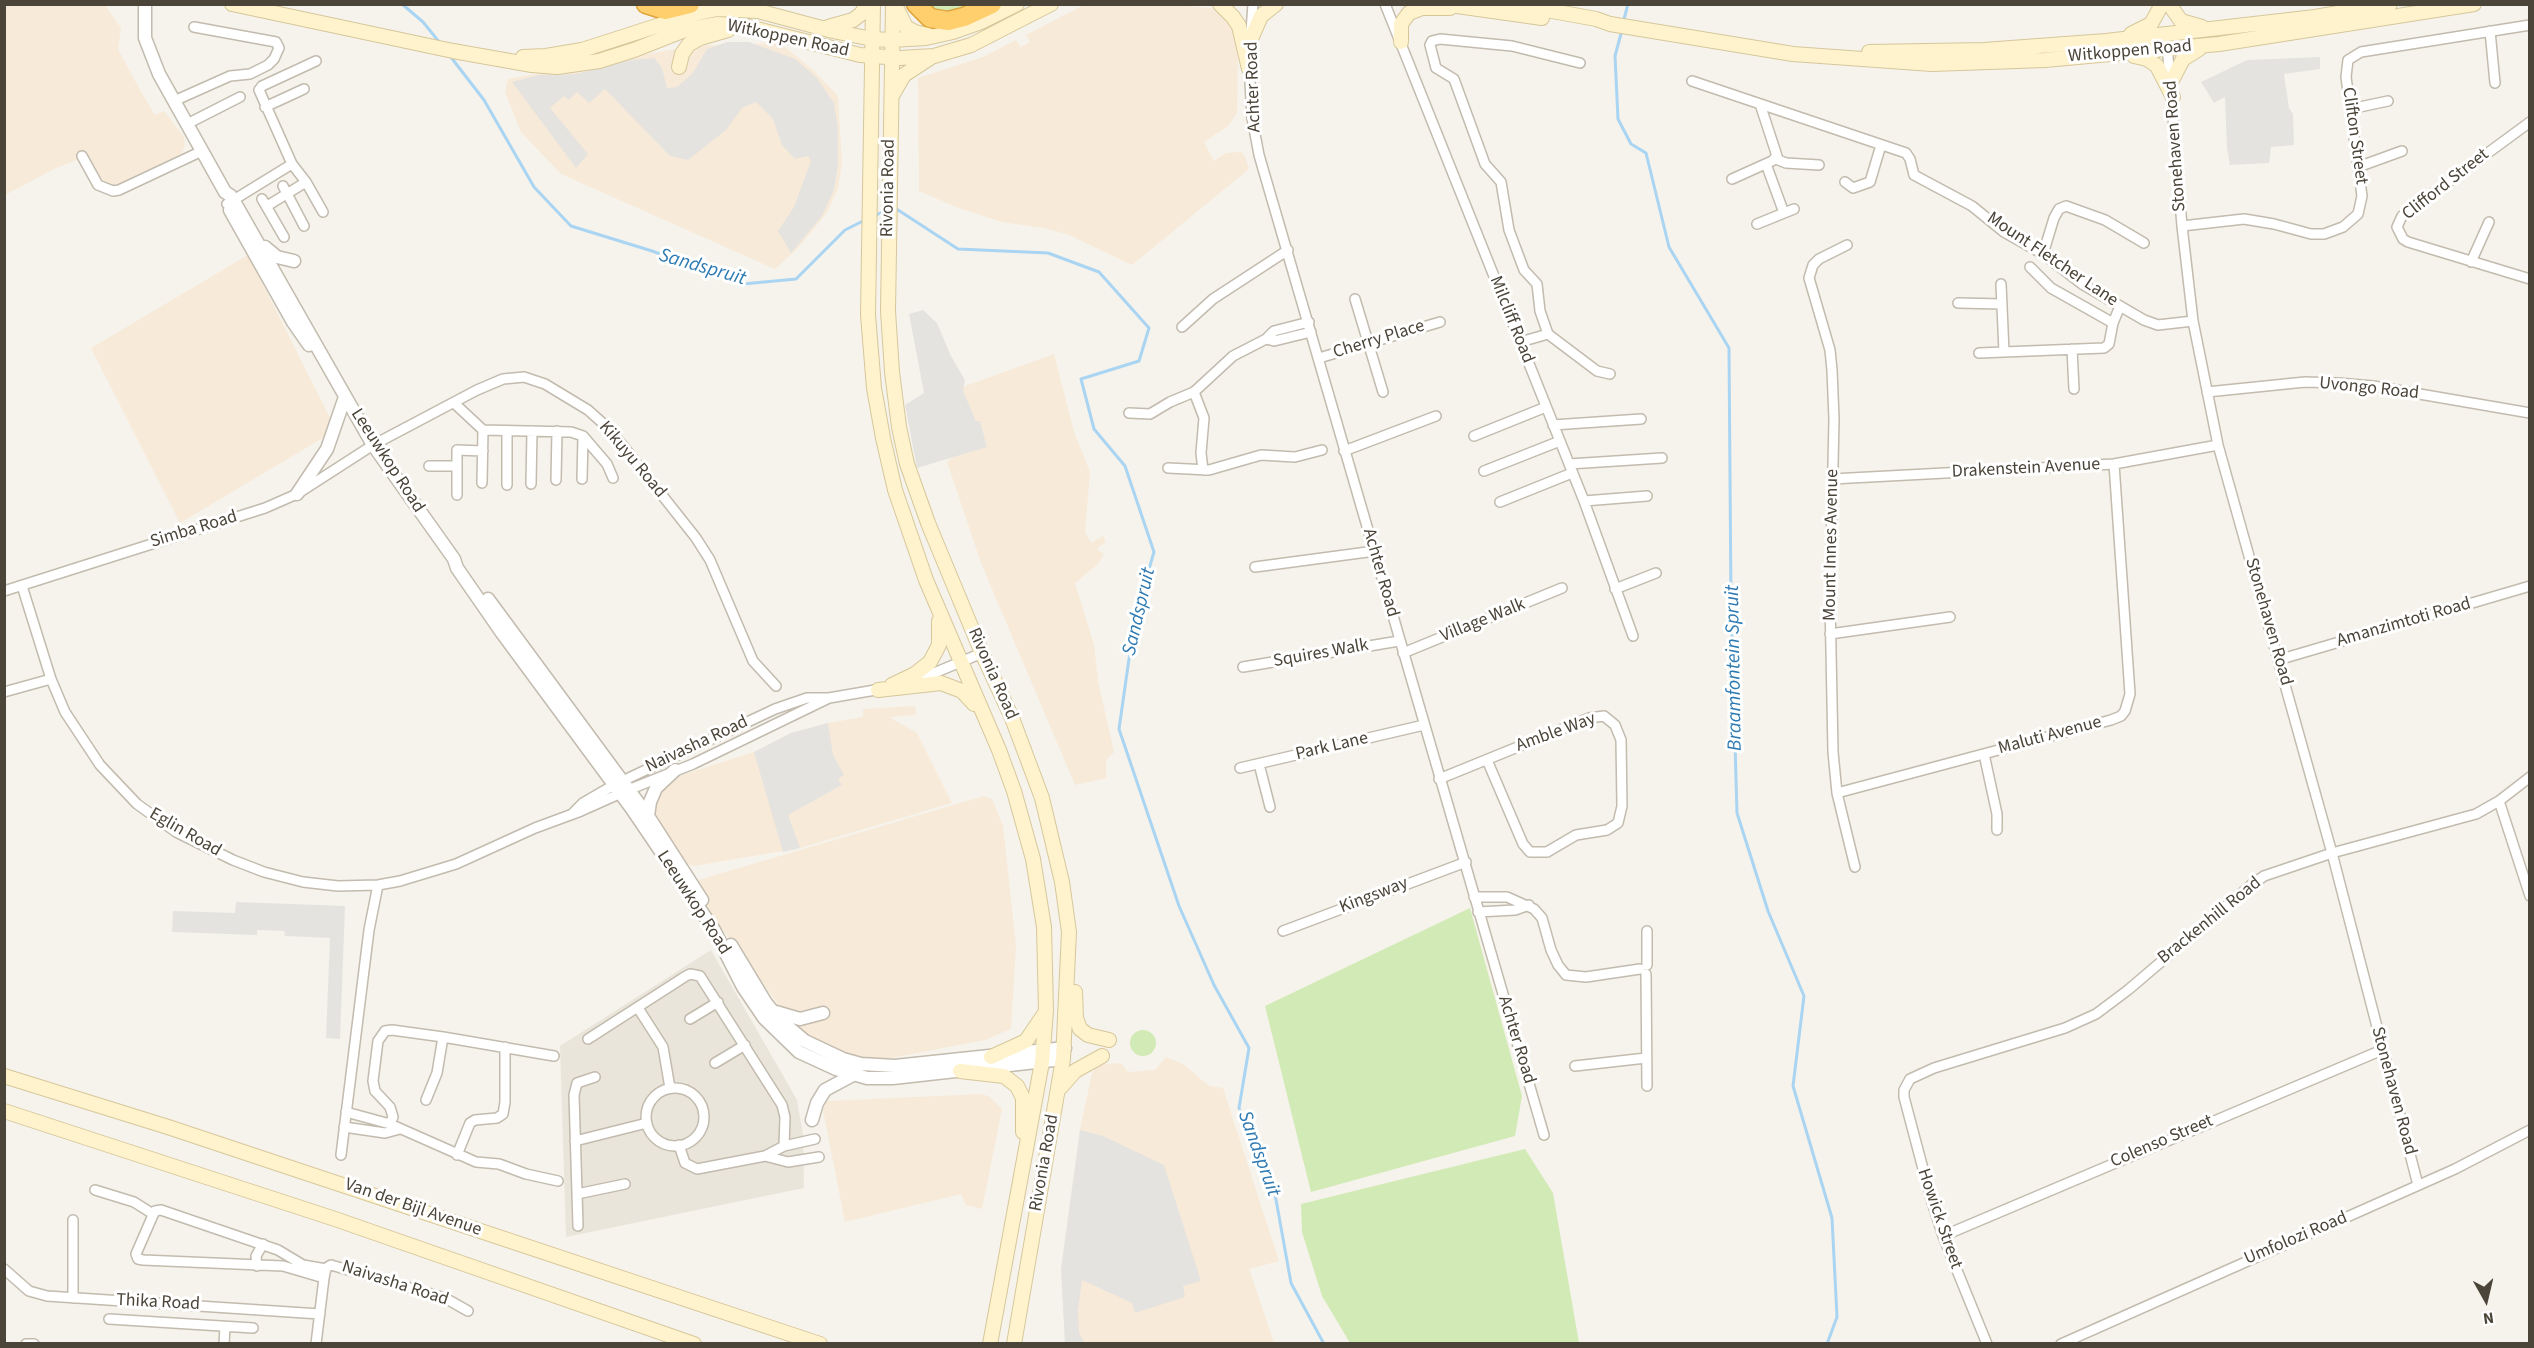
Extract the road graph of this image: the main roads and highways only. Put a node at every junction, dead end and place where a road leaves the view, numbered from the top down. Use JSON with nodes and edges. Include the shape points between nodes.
{"nodes":[{"id":1,"x":232,"y":4,"type":"edge"},
{"id":2,"x":646,"y":4,"type":"edge"},
{"id":3,"x":690,"y":4,"type":"edge"},
{"id":4,"x":867,"y":4,"type":"edge"},
{"id":5,"x":873,"y":4,"type":"edge"},
{"id":6,"x":894,"y":4,"type":"edge"},
{"id":7,"x":916,"y":4,"type":"edge"},
{"id":8,"x":992,"y":4,"type":"edge"},
{"id":9,"x":1017,"y":4,"type":"edge"},
{"id":10,"x":1051,"y":4,"type":"edge"},
{"id":11,"x":1220,"y":4,"type":"edge"},
{"id":12,"x":1275,"y":4,"type":"edge"},
{"id":13,"x":1443,"y":4,"type":"edge"},
{"id":14,"x":1514,"y":4,"type":"edge"},
{"id":15,"x":2162,"y":4,"type":"edge"},
{"id":16,"x":2169,"y":4,"type":"edge"},
{"id":17,"x":2390,"y":4,"type":"edge"},
{"id":18,"x":2474,"y":4,"type":"edge"},
{"id":19,"x":1473,"y":9,"type":"junction"},
{"id":20,"x":1613,"y":25,"type":"junction"},
{"id":21,"x":745,"y":26,"type":"junction"},
{"id":22,"x":820,"y":28,"type":"junction"},
{"id":23,"x":2231,"y":28,"type":"junction"},
{"id":24,"x":936,"y":36,"type":"junction"},
{"id":25,"x":872,"y":39,"type":"junction"},
{"id":26,"x":1251,"y":39,"type":"road end"},
{"id":27,"x":891,"y":40,"type":"junction"},
{"id":28,"x":2106,"y":41,"type":"junction"},
{"id":29,"x":1401,"y":42,"type":"road end"},
{"id":30,"x":2219,"y":44,"type":"junction"},
{"id":31,"x":1783,"y":51,"type":"junction"},
{"id":32,"x":484,"y":55,"type":"junction"},
{"id":33,"x":2114,"y":55,"type":"junction"},
{"id":34,"x":872,"y":56,"type":"junction"},
{"id":35,"x":934,"y":56,"type":"junction"},
{"id":36,"x":891,"y":58,"type":"junction"},
{"id":37,"x":679,"y":67,"type":"dead end"},
{"id":38,"x":1249,"y":69,"type":"road end"},
{"id":39,"x":2171,"y":82,"type":"road end"},
{"id":40,"x":2173,"y":97,"type":"road end"},
{"id":41,"x":891,"y":101,"type":"junction"},
{"id":42,"x":926,"y":580,"type":"junction"},
{"id":43,"x":999,"y":750,"type":"junction"},
{"id":44,"x":1067,"y":978,"type":"junction"},
{"id":45,"x":1046,"y":1011,"type":"junction"},
{"id":46,"x":1109,"y":1040,"type":"dead end"},
{"id":47,"x":1102,"y":1056,"type":"dead end"},
{"id":48,"x":991,"y":1057,"type":"road end"},
{"id":49,"x":960,"y":1071,"type":"road end"},
{"id":50,"x":4,"y":1076,"type":"edge"},
{"id":51,"x":1058,"y":1089,"type":"junction"},
{"id":52,"x":6,"y":1112,"type":"edge"},
{"id":53,"x":1021,"y":1185,"type":"junction"},
{"id":54,"x":995,"y":1307,"type":"junction"},
{"id":55,"x":694,"y":1344,"type":"edge"},
{"id":56,"x":820,"y":1344,"type":"edge"},
{"id":57,"x":985,"y":1344,"type":"edge"},
{"id":58,"x":990,"y":1344,"type":"edge"},
{"id":59,"x":1014,"y":1344,"type":"edge"}],
"edges":[{"from":1,"to":32,"type":"main road","name":"Witkoppen Road"},
{"from":2,"to":3,"type":"highway","via":[[665,10]]},
{"from":4,"to":22,"type":"main road","via":[[849,23]]},
{"from":5,"to":25,"type":"main road","name":"Rivonia Road"},
{"from":6,"to":24,"type":"main road","via":[[906,27],[915,33]]},
{"from":6,"to":27,"type":"main road","name":"Rivonia Road"},
{"from":7,"to":8,"type":"highway","via":[[926,16],[943,21],[964,17]]},
{"from":9,"to":24,"type":"main road","name":"Witkoppen Road","via":[[975,24]]},
{"from":10,"to":35,"type":"main road","name":"Witkoppen Road","via":[[971,45]]},
{"from":11,"to":38,"type":"main road","via":[[1239,26]]},
{"from":12,"to":26,"type":"main road","via":[[1261,16]]},
{"from":13,"to":19,"type":"main road","name":"Witkoppen Road"},
{"from":14,"to":20,"type":"main road","name":"Witkoppen Road"},
{"from":15,"to":28,"type":"main road","via":[[2146,28]]},
{"from":16,"to":23,"type":"main road","via":[[2176,17],[2187,24]]},
{"from":17,"to":23,"type":"main road","name":"Witkoppen Road"},
{"from":18,"to":30,"type":"main road","name":"Witkoppen Road"},
{"from":19,"to":20,"type":"main road","name":"Witkoppen Road","via":[[1595,26]]},
{"from":19,"to":29,"type":"main road","via":[[1429,8],[1411,12],[1402,22]]},
{"from":20,"to":31,"type":"main road","name":"Witkoppen Road"},
{"from":21,"to":32,"type":"main road","name":"Witkoppen Road","via":[[718,24],[693,28],[634,50],[572,66],[532,65]]},
{"from":21,"to":34,"type":"main road","name":"Witkoppen Road"},
{"from":21,"to":37,"type":"main road","via":[[694,40],[685,48]]},
{"from":22,"to":25,"type":"main road","name":"Witkoppen Road"},
{"from":22,"to":32,"type":"main road","name":"Witkoppen Road","via":[[758,11],[717,9],[582,50],[546,57]]},
{"from":23,"to":28,"type":"main road","name":"Witkoppen Road"},
{"from":24,"to":27,"type":"main road","name":"Witkoppen Road"},
{"from":25,"to":27,"type":"main road","name":"Witkoppen Road"},
{"from":25,"to":34,"type":"main road","name":"Rivonia Road"},
{"from":27,"to":36,"type":"main road","name":"Rivonia Road"},
{"from":28,"to":31,"type":"main road","name":"Witkoppen Road","via":[[1934,52]]},
{"from":30,"to":33,"type":"main road","name":"Witkoppen Road"},
{"from":30,"to":39,"type":"main road","via":[[2187,55]]},
{"from":31,"to":33,"type":"main road","name":"Witkoppen Road","via":[[1932,64]]},
{"from":33,"to":40,"type":"main road","via":[[2152,61]]},
{"from":34,"to":36,"type":"main road","name":"Witkoppen Road"},
{"from":34,"to":42,"type":"main road","name":"Rivonia Road","via":[[868,257],[874,388],[895,490]]},
{"from":35,"to":36,"type":"main road","name":"Witkoppen Road"},
{"from":35,"to":41,"type":"main road","via":[[904,75]]},
{"from":36,"to":41,"type":"main road","name":"Rivonia Road"},
{"from":41,"to":44,"type":"main road","name":"Rivonia Road","via":[[887,257],[891,363],[899,427],[928,523],[1042,798],[1066,906],[1070,957]]},
{"from":42,"to":43,"type":"main road","name":"Rivonia Road"},
{"from":42,"to":43,"type":"main road","via":[[940,627],[936,654],[915,675],[880,690],[933,683],[955,687],[972,702]]},
{"from":43,"to":45,"type":"main road","name":"Rivonia Road","via":[[1014,791],[1039,890],[1046,956]]},
{"from":44,"to":46,"type":"main road","via":[[1074,989],[1080,1029]]},
{"from":44,"to":51,"type":"main road","name":"Rivonia Road","via":[[1064,1054]]},
{"from":45,"to":48,"type":"main road","via":[[1026,1041]]},
{"from":45,"to":53,"type":"main road","name":"Rivonia Road"},
{"from":47,"to":51,"type":"main road","via":[[1075,1071]]},
{"from":49,"to":53,"type":"main road","via":[[1004,1076],[1021,1091]]},
{"from":50,"to":56,"type":"main road","name":"Van der Bijl Avenue","via":[[168,1126]]},
{"from":51,"to":59,"type":"main road","name":"Rivonia Road"},
{"from":52,"to":55,"type":"main road","name":"Van der Bijl Avenue","via":[[335,1219]]},
{"from":53,"to":54,"type":"main road","name":"Rivonia Road"},
{"from":54,"to":57,"type":"main road"},
{"from":54,"to":58,"type":"main road","name":"Rivonia Road"}]}
